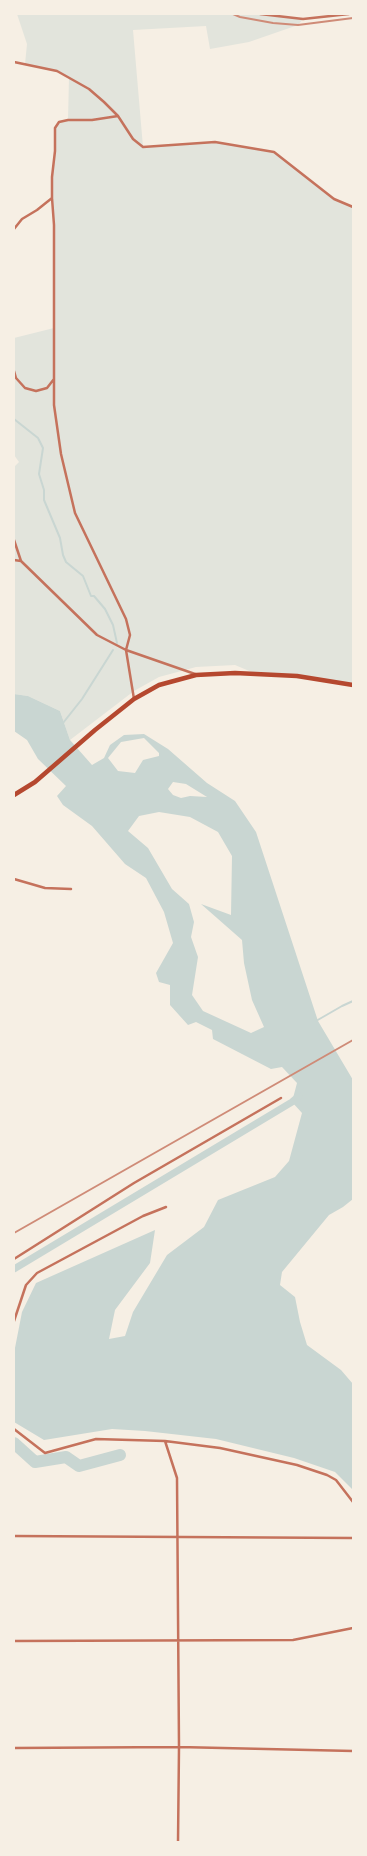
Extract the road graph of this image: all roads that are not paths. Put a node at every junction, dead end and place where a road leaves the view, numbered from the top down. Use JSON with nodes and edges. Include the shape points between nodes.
{"nodes":[{"id":1,"x":260,"y":14,"type":"edge"},
{"id":2,"x":349,"y":14,"type":"edge"},
{"id":3,"x":14,"y":62,"type":"edge"},
{"id":4,"x":118,"y":116,"type":"junction"},
{"id":5,"x":52,"y":198,"type":"junction"},
{"id":6,"x":353,"y":207,"type":"edge"},
{"id":7,"x":14,"y":229,"type":"edge"},
{"id":8,"x":14,"y":371,"type":"edge"},
{"id":9,"x":54,"y":379,"type":"junction"},
{"id":10,"x":14,"y":540,"type":"edge"},
{"id":11,"x":14,"y":560,"type":"edge"},
{"id":12,"x":21,"y":561,"type":"junction"},
{"id":13,"x":126,"y":650,"type":"junction"},
{"id":14,"x":196,"y":675,"type":"junction"},
{"id":15,"x":353,"y":685,"type":"edge"},
{"id":16,"x":134,"y":699,"type":"junction"},
{"id":17,"x":14,"y":795,"type":"edge"},
{"id":18,"x":14,"y":878,"type":"edge"},
{"id":19,"x":71,"y":889,"type":"dead end"},
{"id":20,"x":280,"y":1098,"type":"dead end"},
{"id":21,"x":166,"y":1207,"type":"dead end"},
{"id":22,"x":14,"y":1259,"type":"edge"},
{"id":23,"x":14,"y":1321,"type":"edge"},
{"id":24,"x":14,"y":1429,"type":"edge"},
{"id":25,"x":165,"y":1441,"type":"junction"},
{"id":26,"x":353,"y":1502,"type":"edge"},
{"id":27,"x":14,"y":1536,"type":"edge"},
{"id":28,"x":176,"y":1538,"type":"junction"},
{"id":29,"x":352,"y":1538,"type":"dead end"},
{"id":30,"x":353,"y":1628,"type":"edge"},
{"id":31,"x":177,"y":1640,"type":"junction"},
{"id":32,"x":14,"y":1641,"type":"edge"},
{"id":33,"x":179,"y":1747,"type":"junction"},
{"id":34,"x":14,"y":1748,"type":"edge"},
{"id":35,"x":353,"y":1751,"type":"edge"},
{"id":36,"x":178,"y":1842,"type":"edge"}],
"edges":[{"from":1,"to":2,"type":"street","via":[[303,19]]},
{"from":3,"to":4,"type":"street","via":[[57,71],[89,89]]},
{"from":4,"to":5,"type":"street","via":[[68,120],[57,124]]},
{"from":4,"to":6,"type":"street","via":[[133,139],[143,147],[215,142],[274,152],[334,199]]},
{"from":5,"to":7,"type":"street","via":[[22,219]]},
{"from":5,"to":9,"type":"street"},
{"from":8,"to":9,"type":"street","via":[[16,378],[25,388],[36,391],[47,388]]},
{"from":9,"to":13,"type":"street","via":[[54,405],[61,454],[75,513],[126,619],[130,635]]},
{"from":10,"to":12,"type":"street"},
{"from":11,"to":12,"type":"street"},
{"from":12,"to":13,"type":"street","via":[[97,635]]},
{"from":13,"to":14,"type":"street"},
{"from":13,"to":16,"type":"street"},
{"from":14,"to":15,"type":"main road","via":[[254,673],[297,676]]},
{"from":14,"to":16,"type":"main road","via":[[159,686]]},
{"from":16,"to":17,"type":"main road","via":[[35,782]]},
{"from":18,"to":19,"type":"street","via":[[45,888]]},
{"from":20,"to":22,"type":"street","via":[[134,1183]]},
{"from":21,"to":23,"type":"street","via":[[143,1216],[37,1274],[26,1285]]},
{"from":24,"to":25,"type":"street","via":[[45,1453],[96,1439]]},
{"from":25,"to":26,"type":"street","via":[[220,1448],[297,1465],[328,1475],[336,1480]]},
{"from":25,"to":28,"type":"street","via":[[176,1478]]},
{"from":27,"to":28,"type":"street"},
{"from":28,"to":29,"type":"street"},
{"from":28,"to":31,"type":"street"},
{"from":30,"to":31,"type":"street","via":[[293,1640]]},
{"from":31,"to":32,"type":"street"},
{"from":31,"to":33,"type":"street"},
{"from":33,"to":34,"type":"street"},
{"from":33,"to":35,"type":"street"},
{"from":33,"to":36,"type":"street"}]}
